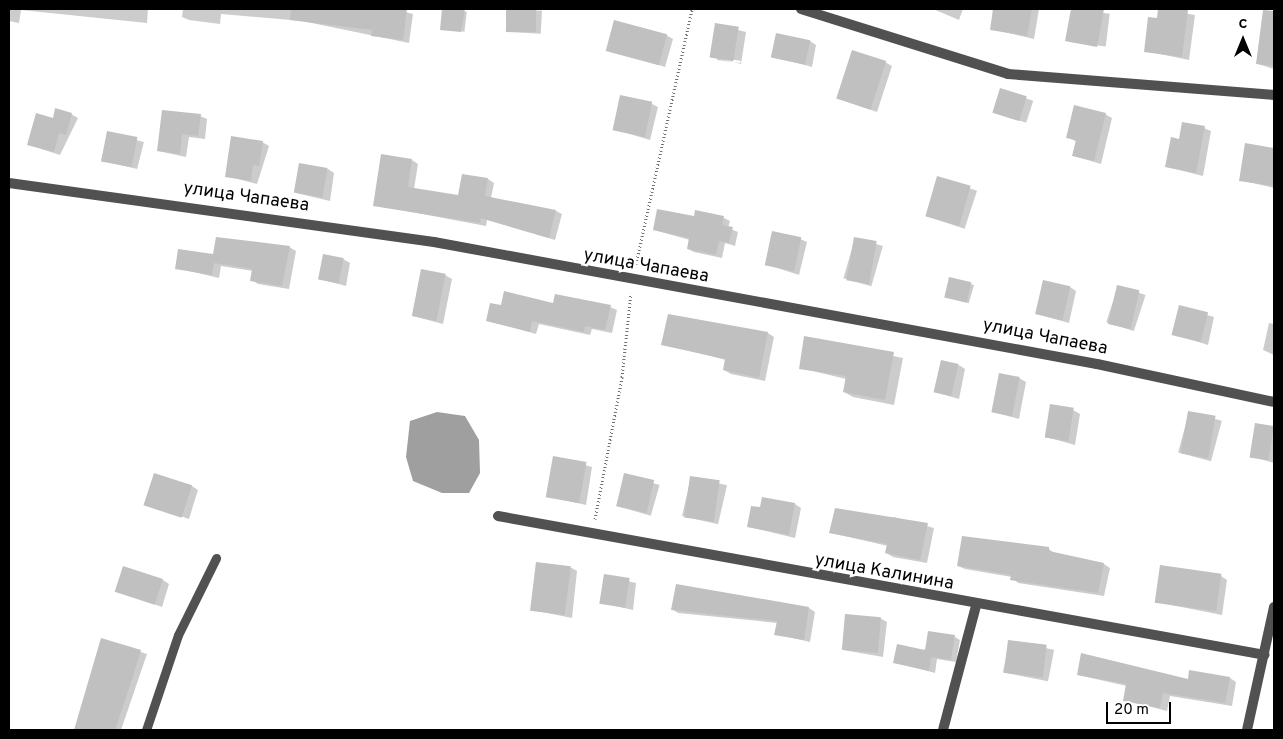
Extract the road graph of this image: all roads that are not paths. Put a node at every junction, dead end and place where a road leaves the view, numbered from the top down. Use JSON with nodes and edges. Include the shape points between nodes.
{"nodes":[{"id":1,"x":801,"y":9,"type":"edge"},
{"id":2,"x":1274,"y":95,"type":"edge"},
{"id":3,"x":9,"y":182,"type":"edge"},
{"id":4,"x":1274,"y":402,"type":"edge"},
{"id":5,"x":498,"y":516,"type":"dead end"},
{"id":6,"x":216,"y":558,"type":"dead end"},
{"id":7,"x":976,"y":606,"type":"junction"},
{"id":8,"x":1274,"y":607,"type":"edge"},
{"id":9,"x":1265,"y":655,"type":"junction"},
{"id":10,"x":146,"y":730,"type":"edge"},
{"id":11,"x":943,"y":730,"type":"edge"},
{"id":12,"x":1248,"y":730,"type":"edge"}],
"edges":[{"from":1,"to":2,"type":"street","via":[[1008,74]]},
{"from":3,"to":4,"type":"street","name":"улица Чапаева","via":[[434,242],[1087,362]]},
{"from":5,"to":7,"type":"street","name":"улица Калинина"},
{"from":6,"to":10,"type":"lane","via":[[178,635]]},
{"from":7,"to":9,"type":"street","name":"улица Калинина"},
{"from":7,"to":11,"type":"street"},
{"from":8,"to":9,"type":"street"},
{"from":9,"to":12,"type":"street"}]}
